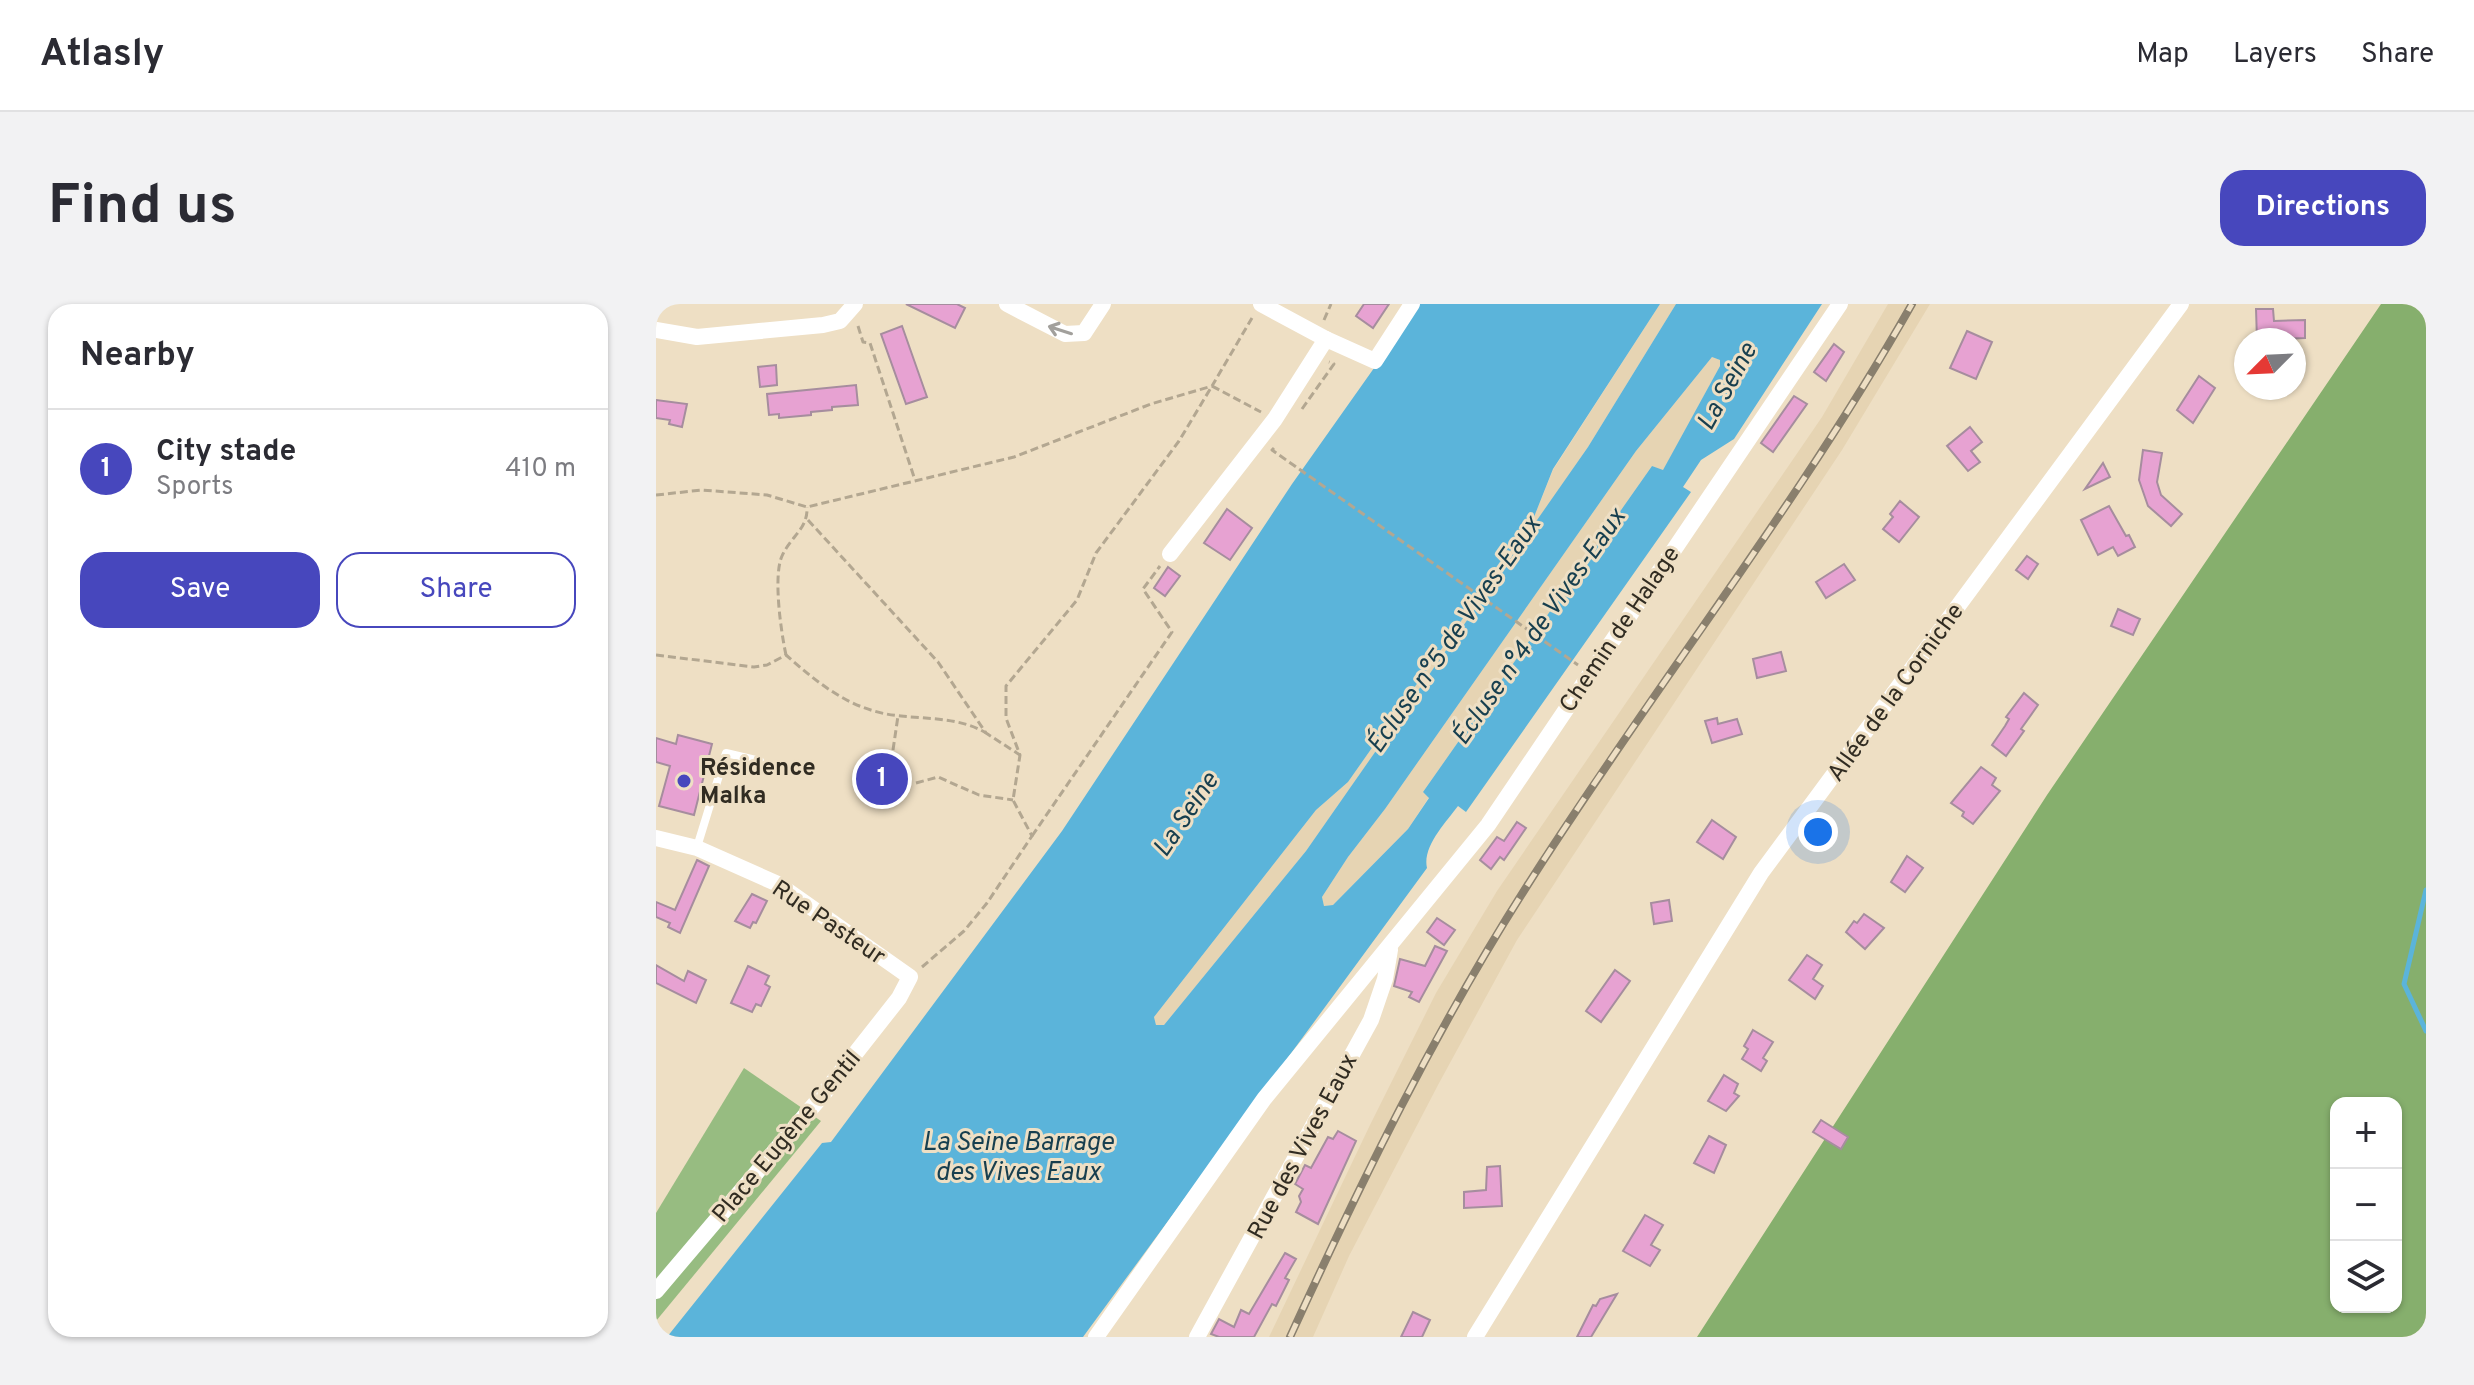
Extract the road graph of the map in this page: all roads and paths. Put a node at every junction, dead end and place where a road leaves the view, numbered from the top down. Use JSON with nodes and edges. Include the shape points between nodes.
{"nodes":[{"id":1,"x":1007,"y":304,"type":"edge"},
{"id":2,"x":1103,"y":304,"type":"edge"},
{"id":3,"x":1412,"y":304,"type":"edge"},
{"id":4,"x":1840,"y":304,"type":"edge"},
{"id":5,"x":2181,"y":304,"type":"edge"},
{"id":6,"x":854,"y":307,"type":"edge"},
{"id":7,"x":1258,"y":308,"type":"edge"},
{"id":8,"x":656,"y":330,"type":"edge"},
{"id":9,"x":1326,"y":339,"type":"junction"},
{"id":10,"x":1212,"y":386,"type":"junction"},
{"id":11,"x":1275,"y":419,"type":"junction"},
{"id":12,"x":1272,"y":450,"type":"dead end"},
{"id":13,"x":915,"y":480,"type":"junction"},
{"id":14,"x":656,"y":495,"type":"edge"},
{"id":15,"x":807,"y":507,"type":"junction"},
{"id":16,"x":808,"y":520,"type":"junction"},
{"id":17,"x":1170,"y":554,"type":"joint"},
{"id":18,"x":656,"y":655,"type":"edge"},
{"id":19,"x":786,"y":655,"type":"junction"},
{"id":20,"x":1589,"y":672,"type":"dead end"},
{"id":21,"x":898,"y":716,"type":"junction"},
{"id":22,"x":986,"y":733,"type":"junction"},
{"id":23,"x":893,"y":750,"type":"dead end"},
{"id":24,"x":1020,"y":755,"type":"junction"},
{"id":25,"x":760,"y":761,"type":"dead end"},
{"id":26,"x":916,"y":783,"type":"dead end"},
{"id":27,"x":1013,"y":800,"type":"junction"},
{"id":28,"x":1032,"y":836,"type":"junction"},
{"id":29,"x":656,"y":838,"type":"edge"},
{"id":30,"x":697,"y":848,"type":"junction"},
{"id":31,"x":1390,"y":948,"type":"junction"},
{"id":32,"x":910,"y":977,"type":"junction"},
{"id":33,"x":656,"y":1291,"type":"edge"},
{"id":34,"x":1096,"y":1337,"type":"edge"},
{"id":35,"x":1197,"y":1337,"type":"edge"},
{"id":36,"x":1475,"y":1337,"type":"edge"}],
"edges":[{"from":2,"to":1,"type":"street","one_way":true,"via":[[1084,333],[1065,334]]},
{"from":3,"to":9,"type":"street","via":[[1375,361]]},
{"from":4,"to":31,"type":"street","name":"Chemin de Halage","via":[[1488,825]]},
{"from":5,"to":36,"type":"street","name":"Allée de la Corniche","via":[[1761,873]]},
{"from":6,"to":8,"type":"street","via":[[840,321],[823,325],[697,337]]},
{"from":6,"to":13,"type":"path"},
{"from":7,"to":9,"type":"street"},
{"from":7,"to":10,"type":"path"},
{"from":9,"to":11,"type":"street"},
{"from":10,"to":11,"type":"path"},
{"from":10,"to":13,"type":"path","via":[[1014,457]]},
{"from":10,"to":24,"type":"path","via":[[1179,441],[1096,553],[1077,600],[1006,686],[1006,718]]},
{"from":11,"to":17,"type":"street"},
{"from":12,"to":20,"type":"path"},
{"from":13,"to":15,"type":"path"},
{"from":14,"to":15,"type":"path","via":[[702,490],[767,495]]},
{"from":15,"to":16,"type":"path"},
{"from":16,"to":19,"type":"path","via":[[781,558],[779,601]]},
{"from":16,"to":22,"type":"path","via":[[938,662]]},
{"from":17,"to":28,"type":"path","via":[[1143,589],[1172,632]]},
{"from":18,"to":19,"type":"path","via":[[754,667]]},
{"from":19,"to":21,"type":"path","via":[[839,698]]},
{"from":21,"to":22,"type":"path","via":[[963,724]]},
{"from":21,"to":23,"type":"path"},
{"from":22,"to":24,"type":"path"},
{"from":24,"to":27,"type":"path"},
{"from":25,"to":30,"type":"lane","via":[[726,753]]},
{"from":26,"to":27,"type":"path","via":[[938,777],[979,795]]},
{"from":27,"to":28,"type":"path"},
{"from":28,"to":32,"type":"path","via":[[964,931]]},
{"from":29,"to":30,"type":"street","name":"Rue Pasteur"},
{"from":30,"to":32,"type":"street","name":"Rue Pasteur","via":[[778,884]]},
{"from":31,"to":34,"type":"street","name":"Chemin de Halage","via":[[1264,1099]]},
{"from":31,"to":35,"type":"street","name":"Rue des Vives Eaux","via":[[1371,1020]]},
{"from":32,"to":33,"type":"street","name":"Place Eugène Gentil","via":[[825,1092]]}]}
